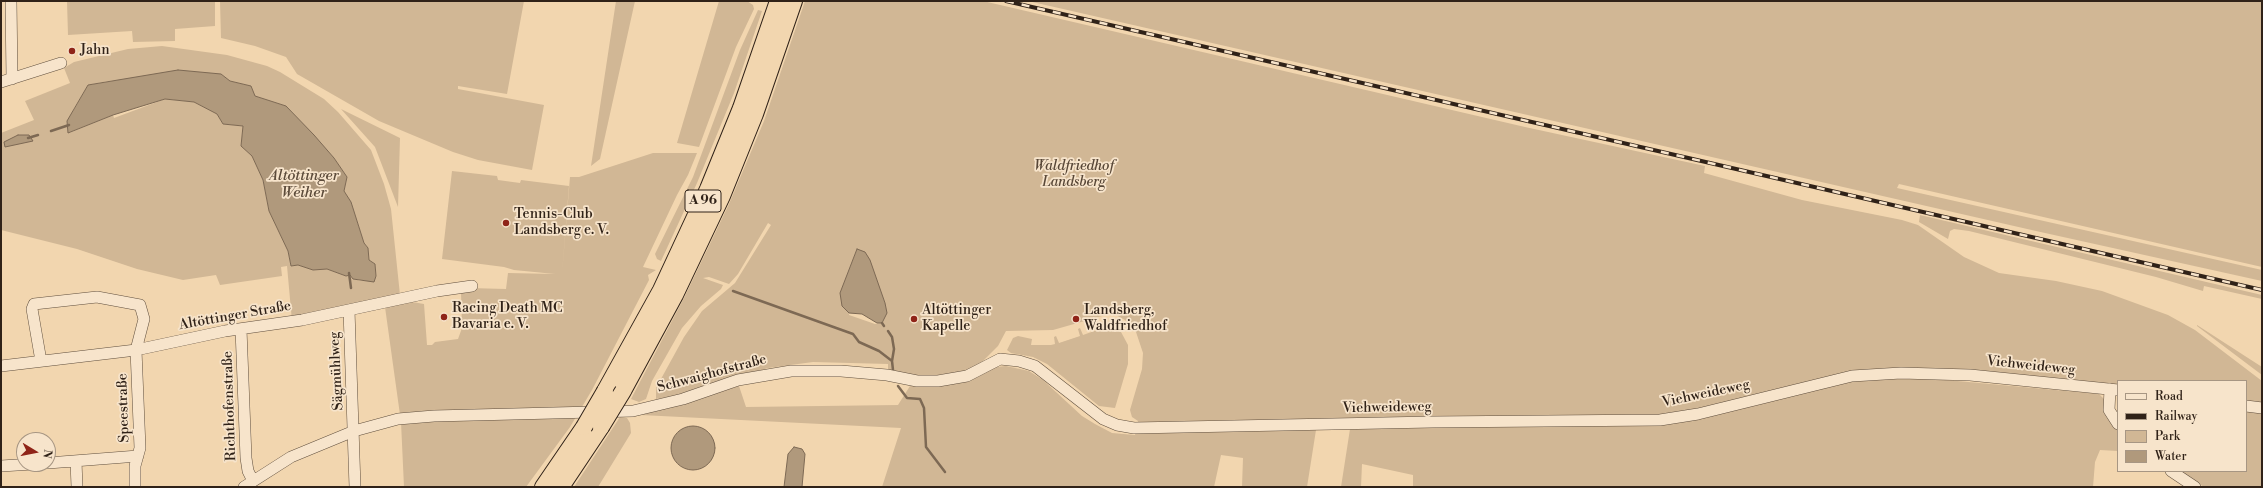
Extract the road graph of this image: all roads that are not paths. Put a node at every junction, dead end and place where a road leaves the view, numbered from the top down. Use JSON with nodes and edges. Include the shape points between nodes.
{"nodes":[{"id":1,"x":11,"y":1,"type":"edge"},
{"id":2,"x":778,"y":1,"type":"edge"},
{"id":3,"x":794,"y":1,"type":"edge"},
{"id":4,"x":61,"y":63,"type":"dead end"},
{"id":5,"x":12,"y":79,"type":"junction"},
{"id":6,"x":1,"y":82,"type":"edge"},
{"id":7,"x":472,"y":286,"type":"dead end"},
{"id":8,"x":349,"y":310,"type":"junction"},
{"id":9,"x":241,"y":329,"type":"junction"},
{"id":10,"x":136,"y":350,"type":"junction"},
{"id":11,"x":41,"y":362,"type":"junction"},
{"id":12,"x":1,"y":366,"type":"edge"},
{"id":13,"x":2114,"y":389,"type":"edge"},
{"id":14,"x":2247,"y":406,"type":"edge"},
{"id":15,"x":2262,"y":408,"type":"edge"},
{"id":16,"x":2117,"y":422,"type":"edge"},
{"id":17,"x":1226,"y":426,"type":"joint"},
{"id":18,"x":354,"y":430,"type":"junction"},
{"id":19,"x":138,"y":456,"type":"junction"},
{"id":20,"x":76,"y":461,"type":"junction"},
{"id":21,"x":56,"y":462,"type":"edge"},
{"id":22,"x":16,"y":465,"type":"edge"},
{"id":23,"x":1,"y":466,"type":"edge"},
{"id":24,"x":2172,"y":472,"type":"edge"},
{"id":25,"x":249,"y":484,"type":"edge"},
{"id":26,"x":77,"y":487,"type":"edge"},
{"id":27,"x":135,"y":487,"type":"edge"},
{"id":28,"x":356,"y":487,"type":"edge"},
{"id":29,"x":543,"y":487,"type":"edge"},
{"id":30,"x":561,"y":487,"type":"edge"},
{"id":31,"x":2195,"y":487,"type":"edge"}],
"edges":[{"from":1,"to":5,"type":"street"},
{"from":2,"to":29,"type":"highway","number":"A 96","bridge":true,"via":[[741,108],[708,189],[661,290],[584,427]]},
{"from":3,"to":30,"type":"highway","number":"A 96","bridge":true,"via":[[755,114],[722,196],[676,295],[623,391]]},
{"from":4,"to":5,"type":"street"},
{"from":5,"to":6,"type":"street"},
{"from":7,"to":8,"type":"street","name":"Altöttinger Straße"},
{"from":8,"to":9,"type":"street","name":"Altöttinger Straße"},
{"from":8,"to":18,"type":"street","name":"Sägmühlweg"},
{"from":9,"to":10,"type":"street","name":"Altöttinger Straße"},
{"from":9,"to":25,"type":"street","name":"Richthofenstraße"},
{"from":10,"to":11,"type":"street","name":"Altöttinger Straße"},
{"from":10,"to":11,"type":"street","via":[[144,327],[140,304],[97,297],[39,303],[34,304],[32,309]]},
{"from":10,"to":19,"type":"street","name":"Speestraße","via":[[140,448]]},
{"from":11,"to":12,"type":"street","name":"Altöttinger Straße"},
{"from":13,"to":16,"type":"street","via":[[2109,410]]},
{"from":13,"to":17,"type":"street","name":"Viehweideweg","via":[[1970,375],[1901,373],[1845,377],[1698,414],[1660,420]]},
{"from":14,"to":15,"type":"street"},
{"from":17,"to":18,"type":"street","name":"Schwaighofstraße","via":[[1152,428],[1118,425],[1090,410],[1035,366],[1000,359],[967,376],[938,382],[841,371],[791,371],[738,380],[683,399],[633,411],[434,416],[398,419]]},
{"from":18,"to":25,"type":"street","name":"Schwaighofstraße","via":[[291,458]]},
{"from":18,"to":28,"type":"street","name":"Sägmühlweg"},
{"from":19,"to":20,"type":"street"},
{"from":19,"to":27,"type":"street","name":"Speestraße","via":[[135,466]]},
{"from":20,"to":21,"type":"street"},
{"from":20,"to":26,"type":"street"},
{"from":22,"to":23,"type":"street"},
{"from":24,"to":31,"type":"street"}]}
